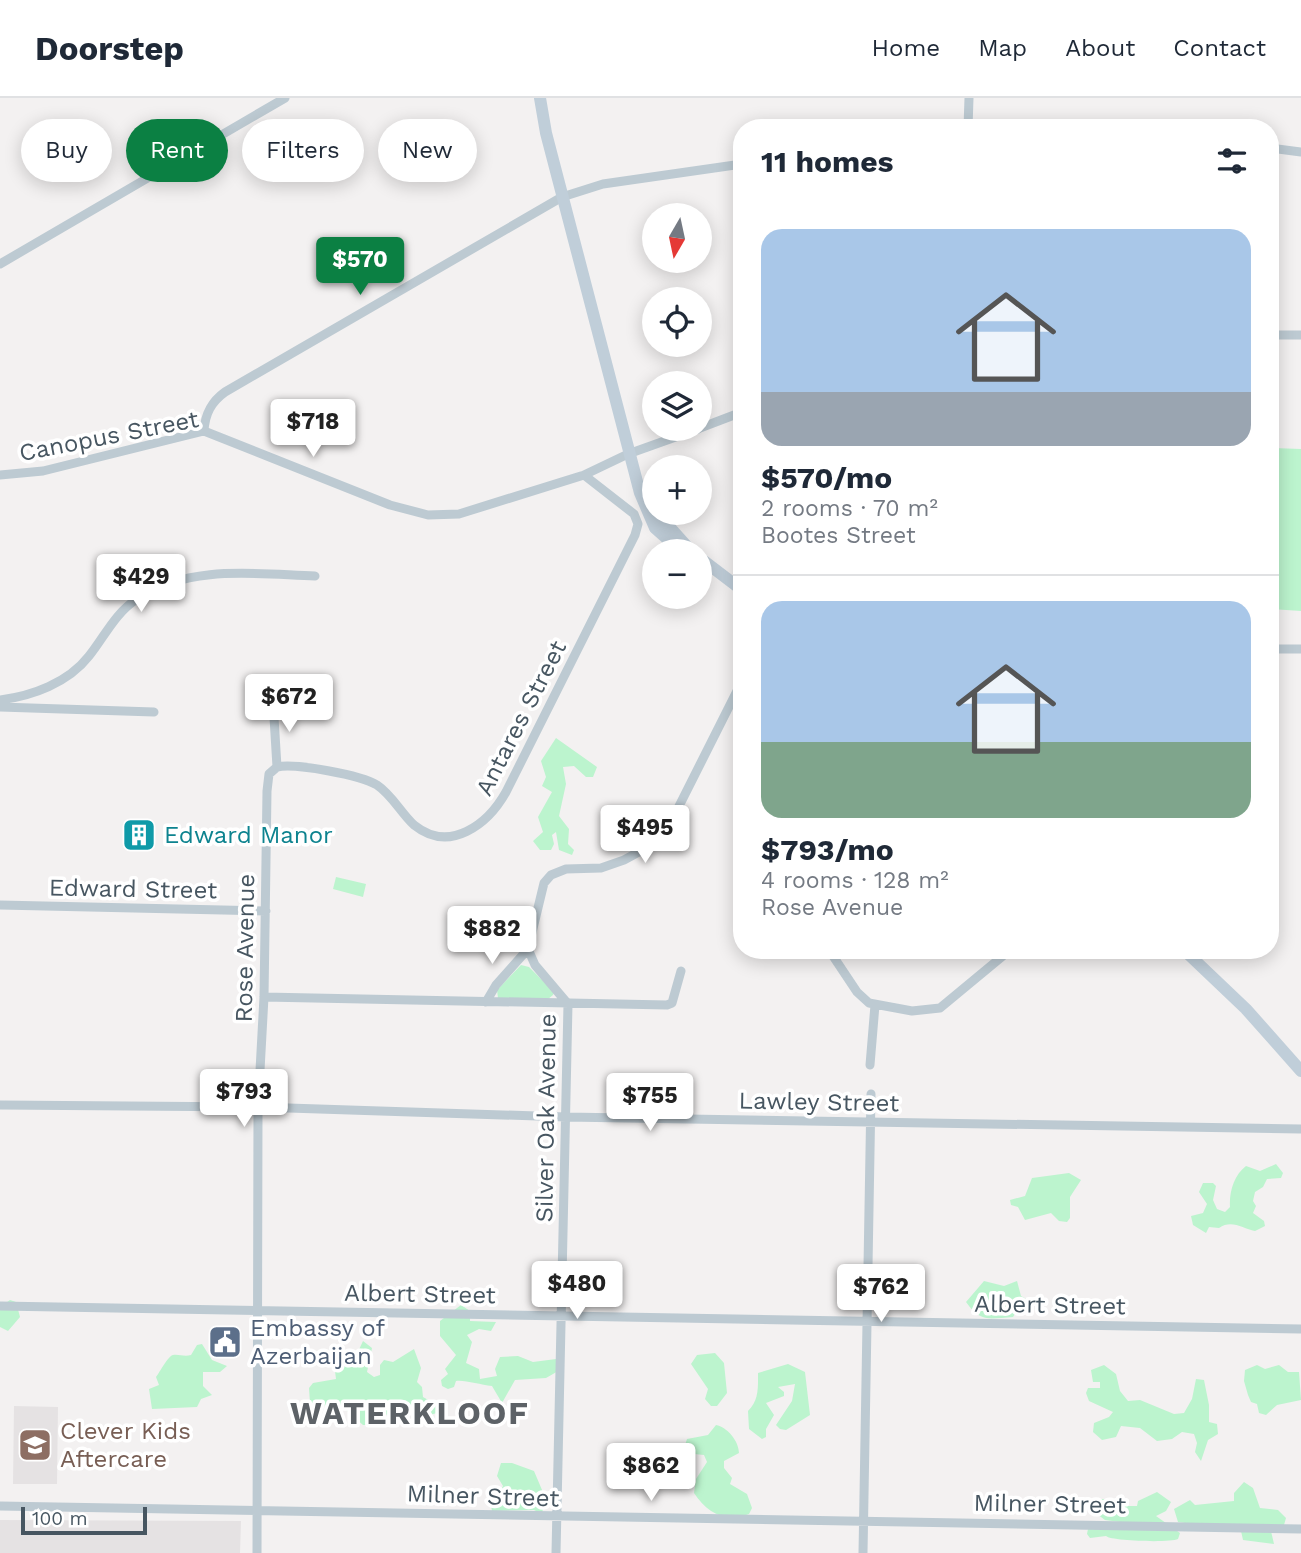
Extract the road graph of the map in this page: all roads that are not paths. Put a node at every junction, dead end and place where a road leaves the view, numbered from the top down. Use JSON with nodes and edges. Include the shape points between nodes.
{"nodes":[{"id":1,"x":285,"y":98,"type":"edge"},
{"id":2,"x":540,"y":98,"type":"edge"},
{"id":3,"x":969,"y":98,"type":"edge"},
{"id":4,"x":968,"y":119,"type":"edge"},
{"id":5,"x":1279,"y":149,"type":"edge"},
{"id":6,"x":1301,"y":152,"type":"edge"},
{"id":7,"x":733,"y":165,"type":"edge"},
{"id":8,"x":562,"y":197,"type":"junction"},
{"id":9,"x":0,"y":264,"type":"edge"},
{"id":10,"x":1279,"y":334,"type":"edge"},
{"id":11,"x":1301,"y":335,"type":"edge"},
{"id":12,"x":733,"y":415,"type":"edge"},
{"id":13,"x":712,"y":423,"type":"edge"},
{"id":14,"x":204,"y":431,"type":"junction"},
{"id":15,"x":664,"y":441,"type":"edge"},
{"id":16,"x":632,"y":453,"type":"junction"},
{"id":17,"x":0,"y":475,"type":"edge"},
{"id":18,"x":584,"y":475,"type":"junction"},
{"id":19,"x":642,"y":477,"type":"edge"},
{"id":20,"x":668,"y":525,"type":"edge"},
{"id":21,"x":669,"y":539,"type":"edge"},
{"id":22,"x":680,"y":539,"type":"edge"},
{"id":23,"x":712,"y":567,"type":"edge"},
{"id":24,"x":712,"y":575,"type":"edge"},
{"id":25,"x":315,"y":576,"type":"dead end"},
{"id":26,"x":733,"y":583,"type":"edge"},
{"id":27,"x":733,"y":591,"type":"edge"},
{"id":28,"x":1279,"y":649,"type":"edge"},
{"id":29,"x":1301,"y":649,"type":"edge"},
{"id":30,"x":733,"y":699,"type":"edge"},
{"id":31,"x":0,"y":700,"type":"edge"},
{"id":32,"x":273,"y":701,"type":"dead end"},
{"id":33,"x":0,"y":707,"type":"edge"},
{"id":34,"x":154,"y":712,"type":"dead end"},
{"id":35,"x":277,"y":767,"type":"junction"},
{"id":36,"x":0,"y":905,"type":"edge"},
{"id":37,"x":266,"y":911,"type":"junction"},
{"id":38,"x":528,"y":950,"type":"junction"},
{"id":39,"x":835,"y":959,"type":"edge"},
{"id":40,"x":999,"y":959,"type":"edge"},
{"id":41,"x":1193,"y":959,"type":"edge"},
{"id":42,"x":1201,"y":959,"type":"edge"},
{"id":43,"x":681,"y":971,"type":"dead end"},
{"id":44,"x":264,"y":997,"type":"junction"},
{"id":45,"x":486,"y":1002,"type":"junction"},
{"id":46,"x":568,"y":1004,"type":"junction"},
{"id":47,"x":875,"y":1005,"type":"junction"},
{"id":48,"x":1301,"y":1057,"type":"edge"},
{"id":49,"x":870,"y":1065,"type":"dead end"},
{"id":50,"x":1301,"y":1071,"type":"edge"},
{"id":51,"x":871,"y":1094,"type":"dead end"},
{"id":52,"x":0,"y":1105,"type":"edge"},
{"id":53,"x":258,"y":1107,"type":"junction"},
{"id":54,"x":566,"y":1117,"type":"junction"},
{"id":55,"x":870,"y":1122,"type":"junction"},
{"id":56,"x":1301,"y":1129,"type":"edge"},
{"id":57,"x":0,"y":1306,"type":"edge"},
{"id":58,"x":259,"y":1310,"type":"junction"},
{"id":59,"x":563,"y":1315,"type":"junction"},
{"id":60,"x":866,"y":1321,"type":"junction"},
{"id":61,"x":1301,"y":1329,"type":"edge"},
{"id":62,"x":0,"y":1506,"type":"edge"},
{"id":63,"x":258,"y":1509,"type":"junction"},
{"id":64,"x":557,"y":1517,"type":"junction"},
{"id":65,"x":863,"y":1520,"type":"junction"},
{"id":66,"x":1301,"y":1529,"type":"edge"},
{"id":67,"x":257,"y":1553,"type":"edge"},
{"id":68,"x":556,"y":1553,"type":"edge"},
{"id":69,"x":863,"y":1553,"type":"edge"}],
"edges":[{"from":1,"to":9,"type":"street"},
{"from":2,"to":8,"type":"main road"},
{"from":3,"to":4,"type":"street"},
{"from":5,"to":6,"type":"street"},
{"from":7,"to":8,"type":"street","via":[[603,184]]},
{"from":8,"to":14,"type":"street","via":[[217,398]]},
{"from":8,"to":16,"type":"main road"},
{"from":10,"to":11,"type":"street"},
{"from":12,"to":13,"type":"street","name":"Canopus Street"},
{"from":14,"to":17,"type":"street","name":"Canopus Street","via":[[43,471]]},
{"from":14,"to":18,"type":"street","name":"Canopus Street","via":[[390,505],[428,515],[459,514]]},
{"from":15,"to":16,"type":"street","name":"Canopus Street"},
{"from":16,"to":18,"type":"street","name":"Canopus Street"},
{"from":16,"to":19,"type":"main road"},
{"from":16,"to":21,"type":"main road","via":[[652,523]]},
{"from":18,"to":35,"type":"street","name":"Antares Street","via":[[634,514],[638,524],[635,536],[506,792],[486,820],[456,835],[433,835],[413,824],[370,782],[295,766]]},
{"from":20,"to":22,"type":"main road"},
{"from":23,"to":26,"type":"main road"},
{"from":24,"to":27,"type":"main road"},
{"from":25,"to":31,"type":"street","via":[[213,573],[156,589],[120,613],[89,657],[63,678],[36,692]]},
{"from":28,"to":29,"type":"street"},
{"from":30,"to":38,"type":"street","via":[[666,832],[612,865],[551,875],[541,891]]},
{"from":32,"to":35,"type":"street","name":"Rose Avenue"},
{"from":33,"to":34,"type":"street"},
{"from":35,"to":37,"type":"street","name":"Rose Avenue","via":[[268,778]]},
{"from":36,"to":37,"type":"street","name":"Edward Street"},
{"from":37,"to":44,"type":"street","name":"Rose Avenue"},
{"from":38,"to":45,"type":"street"},
{"from":38,"to":46,"type":"street","name":"Silver Oak Avenue"},
{"from":39,"to":47,"type":"street","via":[[857,992]]},
{"from":40,"to":47,"type":"street","via":[[940,1008],[912,1011]]},
{"from":41,"to":50,"type":"main road"},
{"from":42,"to":48,"type":"main road"},
{"from":43,"to":46,"type":"street","via":[[669,1005]]},
{"from":44,"to":45,"type":"street"},
{"from":44,"to":53,"type":"street","name":"Rose Avenue"},
{"from":45,"to":46,"type":"street"},
{"from":46,"to":54,"type":"street","name":"Silver Oak Avenue"},
{"from":47,"to":49,"type":"street"},
{"from":51,"to":55,"type":"street"},
{"from":52,"to":53,"type":"street","name":"Lawley Street"},
{"from":53,"to":54,"type":"street","name":"Lawley Street"},
{"from":53,"to":58,"type":"street","name":"Rose Avenue"},
{"from":54,"to":55,"type":"street","name":"Lawley Street"},
{"from":54,"to":59,"type":"street","name":"Silver Oak Avenue"},
{"from":55,"to":56,"type":"street","name":"Lawley Street"},
{"from":55,"to":60,"type":"street"},
{"from":57,"to":58,"type":"street","name":"Albert Street"},
{"from":58,"to":59,"type":"street","name":"Albert Street"},
{"from":58,"to":63,"type":"street","name":"Rose Avenue"},
{"from":59,"to":60,"type":"street","name":"Albert Street"},
{"from":59,"to":64,"type":"street","name":"Silver Oak Avenue"},
{"from":60,"to":61,"type":"street","name":"Albert Street"},
{"from":60,"to":65,"type":"street"},
{"from":62,"to":63,"type":"street","name":"Milner Street"},
{"from":63,"to":64,"type":"street","name":"Milner Street"},
{"from":63,"to":67,"type":"street","name":"Rose Avenue"},
{"from":64,"to":65,"type":"street","name":"Milner Street"},
{"from":64,"to":68,"type":"street","name":"Silver Oak Avenue"},
{"from":65,"to":66,"type":"street","name":"Milner Street"},
{"from":65,"to":69,"type":"street"}]}
